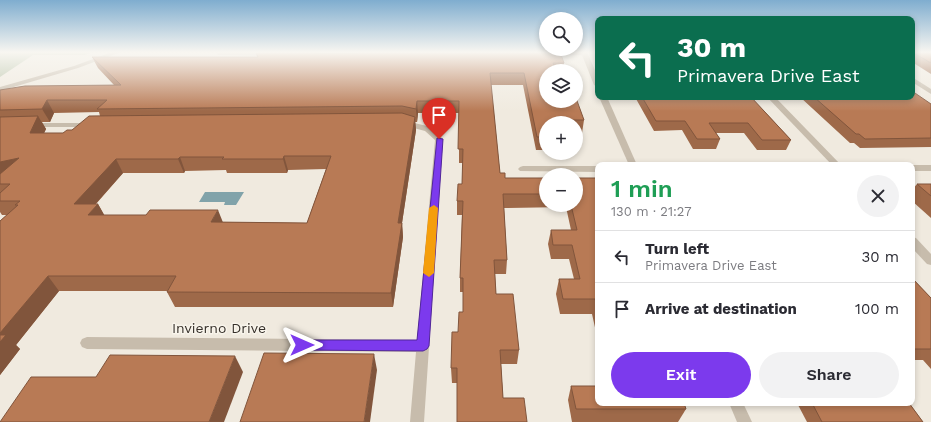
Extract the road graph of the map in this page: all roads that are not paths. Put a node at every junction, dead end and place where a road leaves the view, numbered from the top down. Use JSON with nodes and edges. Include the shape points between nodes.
{"nodes":[{"id":1,"x":63,"y":72,"type":"edge"},
{"id":2,"x":915,"y":81,"type":"edge"},
{"id":3,"x":0,"y":89,"type":"edge"},
{"id":4,"x":931,"y":92,"type":"edge"},
{"id":5,"x":604,"y":100,"type":"edge"},
{"id":6,"x":774,"y":100,"type":"edge"},
{"id":7,"x":395,"y":122,"type":"edge"},
{"id":8,"x":100,"y":124,"type":"edge"},
{"id":9,"x":22,"y":125,"type":"edge"},
{"id":10,"x":632,"y":162,"type":"edge"},
{"id":11,"x":834,"y":162,"type":"edge"},
{"id":12,"x":915,"y":168,"type":"edge"},
{"id":13,"x":931,"y":168,"type":"edge"},
{"id":14,"x":523,"y":169,"type":"dead end"},
{"id":15,"x":595,"y":169,"type":"edge"},
{"id":16,"x":915,"y":244,"type":"edge"},
{"id":17,"x":931,"y":261,"type":"edge"},
{"id":18,"x":87,"y":343,"type":"dead end"},
{"id":19,"x":423,"y":346,"type":"junction"},
{"id":20,"x":737,"y":406,"type":"edge"},
{"id":21,"x":417,"y":422,"type":"edge"},
{"id":22,"x":745,"y":422,"type":"edge"}],
"edges":[{"from":1,"to":3,"type":"street"},
{"from":2,"to":4,"type":"street"},
{"from":5,"to":10,"type":"street"},
{"from":6,"to":11,"type":"street"},
{"from":7,"to":19,"type":"street","via":[[428,129],[439,139]]},
{"from":8,"to":9,"type":"street"},
{"from":12,"to":13,"type":"street"},
{"from":14,"to":15,"type":"street"},
{"from":16,"to":17,"type":"street"},
{"from":18,"to":19,"type":"street","name":"Invierno Drive"},
{"from":19,"to":21,"type":"street"},
{"from":20,"to":22,"type":"street"}]}
